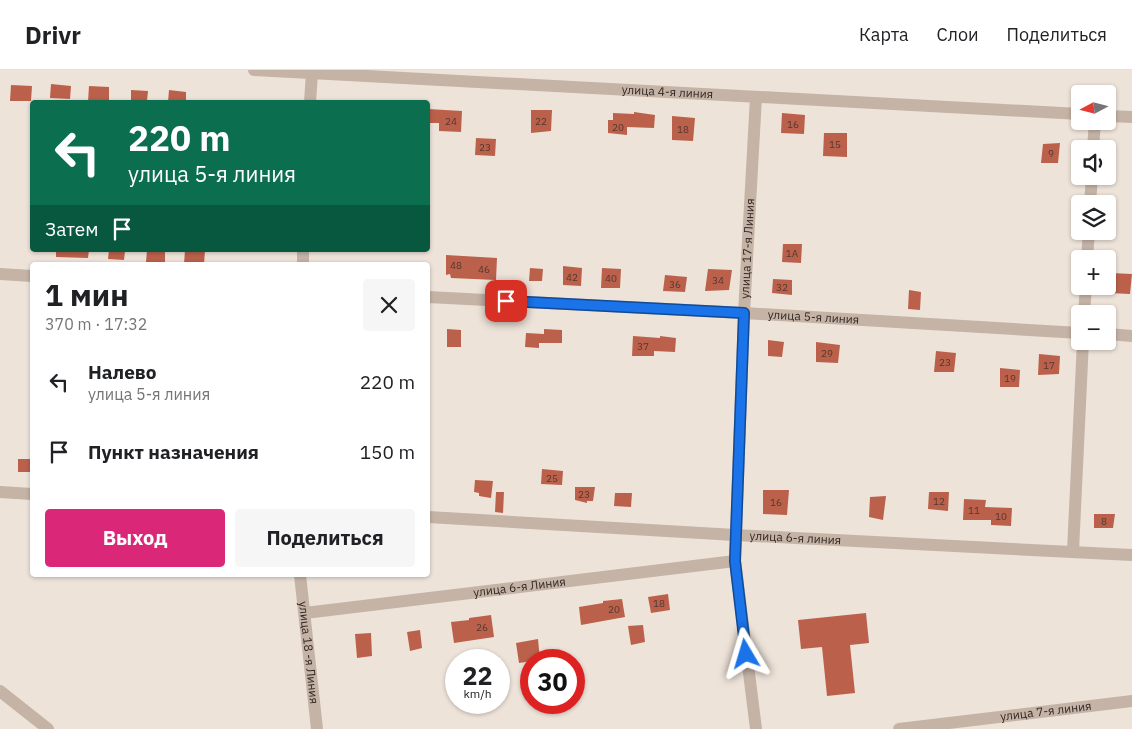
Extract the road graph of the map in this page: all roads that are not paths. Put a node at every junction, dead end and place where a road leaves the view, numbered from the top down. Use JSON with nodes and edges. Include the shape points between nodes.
{"nodes":[{"id":1,"x":254,"y":70,"type":"edge"},
{"id":2,"x":312,"y":73,"type":"junction"},
{"id":3,"x":756,"y":97,"type":"junction"},
{"id":4,"x":310,"y":100,"type":"edge"},
{"id":5,"x":1071,"y":114,"type":"edge"},
{"id":6,"x":1116,"y":116,"type":"edge"},
{"id":7,"x":1132,"y":117,"type":"edge"},
{"id":8,"x":0,"y":274,"type":"edge"},
{"id":9,"x":30,"y":276,"type":"edge"},
{"id":10,"x":430,"y":297,"type":"edge"},
{"id":11,"x":744,"y":313,"type":"junction"},
{"id":12,"x":1071,"y":332,"type":"edge"},
{"id":13,"x":1116,"y":335,"type":"edge"},
{"id":14,"x":1132,"y":336,"type":"edge"},
{"id":15,"x":1083,"y":350,"type":"edge"},
{"id":16,"x":0,"y":492,"type":"edge"},
{"id":17,"x":30,"y":494,"type":"edge"},
{"id":18,"x":430,"y":517,"type":"edge"},
{"id":19,"x":735,"y":535,"type":"junction"},
{"id":20,"x":1073,"y":551,"type":"junction"},
{"id":21,"x":1132,"y":555,"type":"edge"},
{"id":22,"x":735,"y":561,"type":"junction"},
{"id":23,"x":300,"y":577,"type":"edge"},
{"id":24,"x":305,"y":613,"type":"junction"},
{"id":25,"x":0,"y":691,"type":"edge"},
{"id":26,"x":1132,"y":701,"type":"edge"},
{"id":27,"x":48,"y":729,"type":"edge"},
{"id":28,"x":317,"y":729,"type":"edge"},
{"id":29,"x":756,"y":729,"type":"edge"},
{"id":30,"x":899,"y":729,"type":"edge"}],
"edges":[{"from":1,"to":2,"type":"street","name":"улица 4-я линия"},
{"from":2,"to":3,"type":"street","name":"улица 4-я линия"},
{"from":2,"to":4,"type":"street"},
{"from":3,"to":5,"type":"street","name":"улица 4-я линия"},
{"from":3,"to":11,"type":"street","name":"улица 17-я Линия"},
{"from":6,"to":7,"type":"street"},
{"from":8,"to":9,"type":"street"},
{"from":10,"to":11,"type":"street","name":"улица 5-я линия"},
{"from":11,"to":12,"type":"street","name":"улица 5-я линия"},
{"from":11,"to":19,"type":"street","name":"улица 17-я Линия"},
{"from":13,"to":14,"type":"street"},
{"from":15,"to":20,"type":"street"},
{"from":16,"to":17,"type":"street"},
{"from":18,"to":19,"type":"street","name":"улица 6-я линия"},
{"from":19,"to":20,"type":"street","name":"улица 6-я линия"},
{"from":19,"to":22,"type":"street","name":"улица 17-я Линия"},
{"from":20,"to":21,"type":"street","name":"улица 6-я линия"},
{"from":22,"to":24,"type":"street","name":"улица 6-я Линия"},
{"from":22,"to":29,"type":"street","name":"улица 17-я Линия"},
{"from":23,"to":24,"type":"street","name":"улица 18 -я Линия"},
{"from":24,"to":28,"type":"street","name":"улица 18 -я Линия"},
{"from":25,"to":27,"type":"street"},
{"from":26,"to":30,"type":"street","name":"улица 7-я линия"}]}
